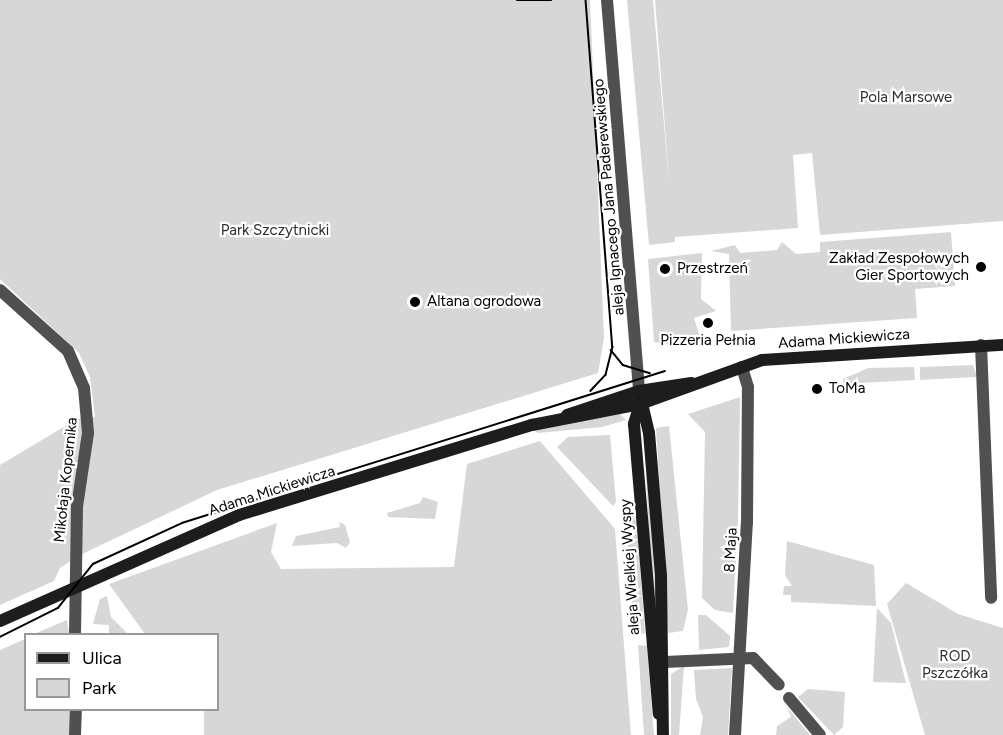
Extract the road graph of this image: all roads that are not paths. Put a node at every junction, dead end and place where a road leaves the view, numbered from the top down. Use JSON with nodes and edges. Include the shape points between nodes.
{"nodes":[{"id":1,"x":607,"y":0,"type":"edge"},
{"id":2,"x":0,"y":290,"type":"edge"},
{"id":3,"x":981,"y":345,"type":"junction"},
{"id":4,"x":1003,"y":345,"type":"edge"},
{"id":5,"x":742,"y":367,"type":"junction"},
{"id":6,"x":640,"y":397,"type":"junction"},
{"id":7,"x":72,"y":587,"type":"junction"},
{"id":8,"x":991,"y":598,"type":"dead end"},
{"id":9,"x":0,"y":621,"type":"edge"},
{"id":10,"x":75,"y":633,"type":"edge"},
{"id":11,"x":741,"y":658,"type":"junction"},
{"id":12,"x":665,"y":662,"type":"junction"},
{"id":13,"x":779,"y":685,"type":"dead end"},
{"id":14,"x":789,"y":698,"type":"dead end"},
{"id":15,"x":76,"y":711,"type":"edge"},
{"id":16,"x":662,"y":732,"type":"edge"},
{"id":17,"x":75,"y":735,"type":"edge"},
{"id":18,"x":735,"y":735,"type":"edge"},
{"id":19,"x":820,"y":735,"type":"edge"}],
"edges":[{"from":1,"to":6,"type":"street","name":"aleja Ignacego Jana Paderewskiego"},
{"from":2,"to":7,"type":"street","name":"Mikołaja Kopernika","via":[[68,351],[84,388],[88,433]]},
{"from":3,"to":4,"type":"main road","name":"Adama Mickiewicza"},
{"from":3,"to":5,"type":"main road","name":"Adama Mickiewicza","via":[[804,354]]},
{"from":3,"to":8,"type":"street"},
{"from":5,"to":6,"type":"main road","name":"Adama Mickiewicza"},
{"from":5,"to":11,"type":"street","name":"8 Maja","via":[[748,447]]},
{"from":6,"to":7,"type":"main road","name":"Adama Mickiewicza","via":[[239,515]]},
{"from":6,"to":12,"type":"main road","name":"aleja Wielkiej Wyspy","via":[[649,433]]},
{"from":6,"to":16,"type":"main road","name":"aleja Wielkiej Wyspy","via":[[634,424],[653,681]]},
{"from":7,"to":9,"type":"main road","name":"Adama Mickiewicza"},
{"from":7,"to":10,"type":"street","name":"Mikołaja Kopernika"},
{"from":11,"to":12,"type":"street"},
{"from":11,"to":13,"type":"street","via":[[758,660]]},
{"from":11,"to":18,"type":"street","name":"8 Maja"},
{"from":12,"to":16,"type":"main road","name":"aleja Wielkiej Wyspy"},
{"from":14,"to":19,"type":"street"},
{"from":15,"to":17,"type":"street"}]}
